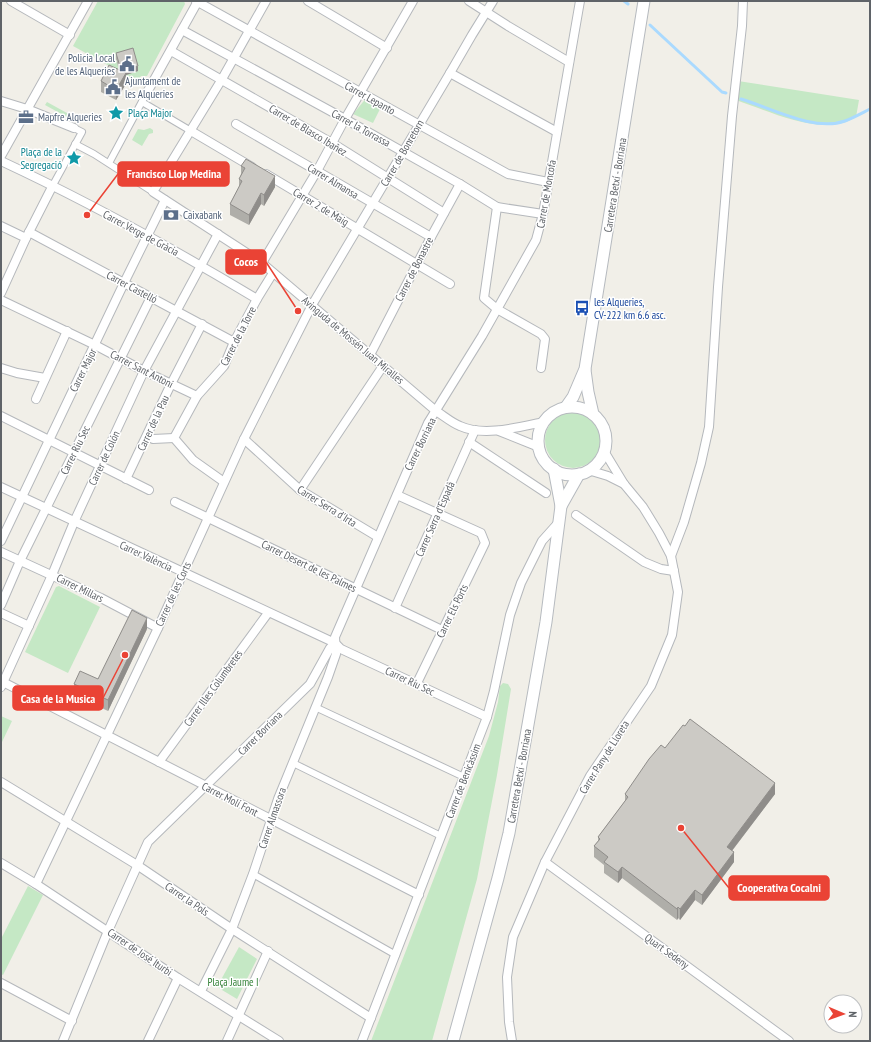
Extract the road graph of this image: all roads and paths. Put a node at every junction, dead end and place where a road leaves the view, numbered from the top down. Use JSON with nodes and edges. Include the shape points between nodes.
{"nodes":[{"id":1,"x":11,"y":1,"type":"edge"},
{"id":2,"x":88,"y":1,"type":"edge"},
{"id":3,"x":197,"y":1,"type":"edge"},
{"id":4,"x":266,"y":1,"type":"edge"},
{"id":5,"x":308,"y":1,"type":"edge"},
{"id":6,"x":414,"y":1,"type":"edge"},
{"id":7,"x":469,"y":1,"type":"edge"},
{"id":8,"x":493,"y":1,"type":"edge"},
{"id":9,"x":580,"y":1,"type":"edge"},
{"id":10,"x":644,"y":1,"type":"edge"},
{"id":11,"x":743,"y":1,"type":"edge"},
{"id":12,"x":486,"y":12,"type":"junction"},
{"id":13,"x":182,"y":30,"type":"junction"},
{"id":14,"x":249,"y":30,"type":"junction"},
{"id":15,"x":70,"y":35,"type":"junction"},
{"id":16,"x":387,"y":48,"type":"junction"},
{"id":17,"x":171,"y":51,"type":"junction"},
{"id":18,"x":233,"y":58,"type":"junction"},
{"id":19,"x":569,"y":62,"type":"junction"},
{"id":20,"x":450,"y":74,"type":"junction"},
{"id":21,"x":222,"y":79,"type":"junction"},
{"id":22,"x":360,"y":93,"type":"junction"},
{"id":23,"x":143,"y":99,"type":"junction"},
{"id":24,"x":1,"y":101,"type":"edge"},
{"id":25,"x":27,"y":109,"type":"junction"},
{"id":26,"x":345,"y":119,"type":"junction"},
{"id":27,"x":236,"y":124,"type":"dead end"},
{"id":28,"x":419,"y":125,"type":"junction"},
{"id":29,"x":74,"y":128,"type":"joint"},
{"id":30,"x":191,"y":131,"type":"junction"},
{"id":31,"x":557,"y":132,"type":"junction"},
{"id":32,"x":332,"y":143,"type":"junction"},
{"id":33,"x":75,"y":144,"type":"junction"},
{"id":34,"x":402,"y":152,"type":"junction"},
{"id":35,"x":1,"y":156,"type":"edge"},
{"id":36,"x":1,"y":161,"type":"edge"},
{"id":37,"x":108,"y":163,"type":"junction"},
{"id":38,"x":317,"y":171,"type":"junction"},
{"id":39,"x":387,"y":178,"type":"junction"},
{"id":40,"x":548,"y":182,"type":"junction"},
{"id":41,"x":460,"y":184,"type":"junction"},
{"id":42,"x":53,"y":185,"type":"junction"},
{"id":43,"x":153,"y":192,"type":"junction"},
{"id":44,"x":303,"y":196,"type":"junction"},
{"id":45,"x":165,"y":200,"type":"junction"},
{"id":46,"x":372,"y":204,"type":"junction"},
{"id":47,"x":497,"y":207,"type":"junction"},
{"id":48,"x":444,"y":213,"type":"junction"},
{"id":49,"x":543,"y":214,"type":"junction"},
{"id":50,"x":1,"y":226,"type":"edge"},
{"id":51,"x":357,"y":229,"type":"junction"},
{"id":52,"x":218,"y":234,"type":"junction"},
{"id":53,"x":27,"y":235,"type":"junction"},
{"id":54,"x":147,"y":236,"type":"junction"},
{"id":55,"x":431,"y":237,"type":"junction"},
{"id":56,"x":262,"y":263,"type":"junction"},
{"id":57,"x":417,"y":264,"type":"junction"},
{"id":58,"x":201,"y":265,"type":"junction"},
{"id":59,"x":273,"y":273,"type":"junction"},
{"id":60,"x":124,"y":283,"type":"junction"},
{"id":61,"x":450,"y":284,"type":"dead end"},
{"id":62,"x":1,"y":293,"type":"edge"},
{"id":63,"x":151,"y":297,"type":"junction"},
{"id":64,"x":257,"y":299,"type":"junction"},
{"id":65,"x":1,"y":300,"type":"edge"},
{"id":66,"x":312,"y":306,"type":"junction"},
{"id":67,"x":497,"y":309,"type":"junction"},
{"id":68,"x":176,"y":311,"type":"junction"},
{"id":69,"x":202,"y":324,"type":"junction"},
{"id":70,"x":67,"y":332,"type":"junction"},
{"id":71,"x":234,"y":342,"type":"junction"},
{"id":72,"x":95,"y":345,"type":"junction"},
{"id":73,"x":370,"y":355,"type":"junction"},
{"id":74,"x":119,"y":358,"type":"junction"},
{"id":75,"x":384,"y":366,"type":"junction"},
{"id":76,"x":1,"y":368,"type":"edge"},
{"id":77,"x":541,"y":368,"type":"dead end"},
{"id":78,"x":585,"y":369,"type":"junction"},
{"id":79,"x":144,"y":371,"type":"junction"},
{"id":80,"x":45,"y":378,"type":"junction"},
{"id":81,"x":171,"y":384,"type":"junction"},
{"id":82,"x":197,"y":396,"type":"junction"},
{"id":83,"x":36,"y":399,"type":"dead end"},
{"id":84,"x":566,"y":407,"type":"junction"},
{"id":85,"x":436,"y":411,"type":"junction"},
{"id":86,"x":593,"y":414,"type":"junction"},
{"id":87,"x":1,"y":416,"type":"edge"},
{"id":88,"x":544,"y":422,"type":"junction"},
{"id":89,"x":475,"y":430,"type":"junction"},
{"id":90,"x":498,"y":430,"type":"junction"},
{"id":91,"x":146,"y":436,"type":"junction"},
{"id":92,"x":174,"y":438,"type":"junction"},
{"id":93,"x":244,"y":439,"type":"junction"},
{"id":94,"x":49,"y":440,"type":"junction"},
{"id":95,"x":469,"y":442,"type":"junction"},
{"id":96,"x":539,"y":447,"type":"junction"},
{"id":97,"x":604,"y":451,"type":"junction"},
{"id":98,"x":74,"y":453,"type":"junction"},
{"id":99,"x":100,"y":466,"type":"junction"},
{"id":100,"x":554,"y":469,"type":"junction"},
{"id":101,"x":584,"y":472,"type":"junction"},
{"id":102,"x":126,"y":479,"type":"junction"},
{"id":103,"x":224,"y":482,"type":"junction"},
{"id":104,"x":624,"y":484,"type":"junction"},
{"id":105,"x":1,"y":487,"type":"edge"},
{"id":106,"x":148,"y":490,"type":"dead end"},
{"id":107,"x":300,"y":490,"type":"junction"},
{"id":108,"x":546,"y":493,"type":"dead end"},
{"id":109,"x":397,"y":494,"type":"junction"},
{"id":110,"x":22,"y":498,"type":"junction"},
{"id":111,"x":175,"y":502,"type":"dead end"},
{"id":112,"x":561,"y":506,"type":"junction"},
{"id":113,"x":46,"y":509,"type":"junction"},
{"id":114,"x":438,"y":514,"type":"junction"},
{"id":115,"x":576,"y":515,"type":"dead end"},
{"id":116,"x":208,"y":517,"type":"junction"},
{"id":117,"x":74,"y":522,"type":"junction"},
{"id":118,"x":559,"y":522,"type":"junction"},
{"id":119,"x":378,"y":537,"type":"junction"},
{"id":120,"x":1,"y":541,"type":"edge"},
{"id":121,"x":1,"y":552,"type":"edge"},
{"id":122,"x":670,"y":556,"type":"junction"},
{"id":123,"x":20,"y":561,"type":"junction"},
{"id":124,"x":674,"y":571,"type":"junction"},
{"id":125,"x":183,"y":573,"type":"junction"},
{"id":126,"x":52,"y":575,"type":"junction"},
{"id":127,"x":355,"y":589,"type":"junction"},
{"id":128,"x":1,"y":604,"type":"edge"},
{"id":129,"x":395,"y":608,"type":"junction"},
{"id":130,"x":1,"y":613,"type":"edge"},
{"id":131,"x":268,"y":613,"type":"junction"},
{"id":132,"x":29,"y":626,"type":"junction"},
{"id":133,"x":158,"y":628,"type":"junction"},
{"id":134,"x":442,"y":630,"type":"junction"},
{"id":135,"x":335,"y":643,"type":"junction"},
{"id":136,"x":417,"y":683,"type":"junction"},
{"id":137,"x":2,"y":684,"type":"edge"},
{"id":138,"x":310,"y":684,"type":"junction"},
{"id":139,"x":323,"y":690,"type":"junction"},
{"id":140,"x":315,"y":707,"type":"junction"},
{"id":141,"x":487,"y":717,"type":"junction"},
{"id":142,"x":107,"y":736,"type":"junction"},
{"id":143,"x":158,"y":762,"type":"junction"},
{"id":144,"x":293,"y":763,"type":"junction"},
{"id":145,"x":464,"y":777,"type":"junction"},
{"id":146,"x":1,"y":782,"type":"edge"},
{"id":147,"x":205,"y":787,"type":"junction"},
{"id":148,"x":271,"y":820,"type":"junction"},
{"id":149,"x":66,"y":821,"type":"junction"},
{"id":150,"x":441,"y":836,"type":"junction"},
{"id":151,"x":545,"y":862,"type":"junction"},
{"id":152,"x":136,"y":865,"type":"junction"},
{"id":153,"x":2,"y":866,"type":"edge"},
{"id":154,"x":253,"y":874,"type":"junction"},
{"id":155,"x":36,"y":884,"type":"junction"},
{"id":156,"x":419,"y":895,"type":"junction"},
{"id":157,"x":232,"y":929,"type":"junction"},
{"id":158,"x":108,"y":931,"type":"junction"},
{"id":159,"x":268,"y":951,"type":"junction"},
{"id":160,"x":396,"y":955,"type":"junction"},
{"id":161,"x":178,"y":978,"type":"junction"},
{"id":162,"x":1,"y":982,"type":"edge"},
{"id":163,"x":201,"y":991,"type":"junction"},
{"id":164,"x":240,"y":1016,"type":"junction"},
{"id":165,"x":371,"y":1018,"type":"junction"},
{"id":166,"x":72,"y":1021,"type":"junction"},
{"id":167,"x":63,"y":1041,"type":"edge"},
{"id":168,"x":148,"y":1041,"type":"edge"},
{"id":169,"x":227,"y":1041,"type":"edge"},
{"id":170,"x":279,"y":1041,"type":"edge"},
{"id":171,"x":362,"y":1041,"type":"edge"},
{"id":172,"x":453,"y":1041,"type":"edge"},
{"id":173,"x":512,"y":1041,"type":"edge"},
{"id":174,"x":789,"y":1041,"type":"edge"}],
"edges":[{"from":1,"to":15,"type":"street"},
{"from":2,"to":15,"type":"street"},
{"from":3,"to":13,"type":"street"},
{"from":3,"to":14,"type":"street","name":"Carrer Lepanto"},
{"from":4,"to":14,"type":"street"},
{"from":5,"to":16,"type":"street"},
{"from":6,"to":16,"type":"street"},
{"from":7,"to":12,"type":"street"},
{"from":8,"to":12,"type":"street","name":"Carrer de Bonretorn"},
{"from":9,"to":19,"type":"street","name":"Carrer de Moncofa"},
{"from":10,"to":78,"type":"main road","name":"Carretera Betxí - Borriana"},
{"from":11,"to":122,"type":"street","via":[[718,287],[709,427],[684,522]]},
{"from":12,"to":19,"type":"street"},
{"from":12,"to":20,"type":"street","name":"Carrer de Bonretorn"},
{"from":13,"to":17,"type":"street"},
{"from":13,"to":18,"type":"street","name":"Carrer la Torrassa"},
{"from":14,"to":18,"type":"street"},
{"from":14,"to":22,"type":"street","name":"Carrer Lepanto"},
{"from":15,"to":25,"type":"street"},
{"from":16,"to":22,"type":"street"},
{"from":17,"to":21,"type":"street","name":"Carrer de Blasco Ibañez"},
{"from":17,"to":23,"type":"street"},
{"from":18,"to":21,"type":"street"},
{"from":18,"to":26,"type":"street","name":"Carrer la Torrassa"},
{"from":19,"to":31,"type":"street","name":"Carrer de Moncofa"},
{"from":20,"to":28,"type":"street","name":"Carrer de Bonretorn"},
{"from":20,"to":31,"type":"street"},
{"from":21,"to":30,"type":"street"},
{"from":21,"to":32,"type":"street","name":"Carrer de Blasco Ibañez"},
{"from":22,"to":26,"type":"street"},
{"from":22,"to":28,"type":"street","name":"Carrer Lepanto"},
{"from":23,"to":30,"type":"street"},
{"from":23,"to":37,"type":"street"},
{"from":24,"to":25,"type":"street"},
{"from":25,"to":29,"type":"street"},
{"from":25,"to":35,"type":"street"},
{"from":26,"to":32,"type":"street"},
{"from":26,"to":34,"type":"street","name":"Carrer la Torrassa"},
{"from":27,"to":38,"type":"street","name":"Carrer Almansa"},
{"from":28,"to":34,"type":"street","name":"Carrer de Bonretorn"},
{"from":28,"to":40,"type":"street","name":"Carrer Lepanto","via":[[508,174]]},
{"from":29,"to":33,"type":"street","via":[[82,132]]},
{"from":30,"to":43,"type":"street"},
{"from":30,"to":44,"type":"street","name":"Carrer 2 de Maig"},
{"from":31,"to":40,"type":"street","name":"Carrer de Moncofa"},
{"from":32,"to":38,"type":"street"},
{"from":32,"to":39,"type":"street","name":"Carrer de Blasco Ibañez"},
{"from":33,"to":37,"type":"street"},
{"from":33,"to":42,"type":"street"},
{"from":34,"to":39,"type":"street","name":"Carrer de Bonretorn"},
{"from":34,"to":41,"type":"street","name":"Carrer la Torrassa"},
{"from":36,"to":42,"type":"street","name":"Carrer Verge de Gràcia"},
{"from":37,"to":43,"type":"street"},
{"from":38,"to":44,"type":"street"},
{"from":38,"to":46,"type":"street","name":"Carrer Almansa"},
{"from":39,"to":46,"type":"street","name":"Carrer de Bonretorn"},
{"from":39,"to":48,"type":"street","name":"Carrer de Blasco Ibañez"},
{"from":40,"to":49,"type":"street","name":"Carrer de Moncofa"},
{"from":41,"to":47,"type":"street","name":"Carrer la Torrassa"},
{"from":41,"to":48,"type":"street","name":"Carrer de Bonastre"},
{"from":42,"to":53,"type":"street"},
{"from":42,"to":54,"type":"street","name":"Carrer Verge de Gràcia"},
{"from":43,"to":45,"type":"street","name":"Avinguda de Mossén Juan Miralles"},
{"from":44,"to":51,"type":"street","name":"Carrer 2 de Maig"},
{"from":44,"to":56,"type":"street"},
{"from":45,"to":52,"type":"street","name":"Avinguda de Mossén Juan Miralles"},
{"from":45,"to":54,"type":"street","name":"Carrer Major"},
{"from":46,"to":51,"type":"street","name":"Carrer de Bonretorn"},
{"from":46,"to":55,"type":"street","name":"Carrer Almansa"},
{"from":47,"to":49,"type":"street","name":"Carrer la Torrassa"},
{"from":47,"to":67,"type":"street","via":[[484,298]]},
{"from":48,"to":55,"type":"street","name":"Carrer de Bonastre"},
{"from":49,"to":67,"type":"street","name":"Carrer de Moncofa","via":[[536,240]]},
{"from":50,"to":53,"type":"street","name":"Carrer Castelló"},
{"from":51,"to":57,"type":"street","name":"Carrer 2 de Maig"},
{"from":51,"to":66,"type":"street","name":"Carrer de Bonretorn"},
{"from":52,"to":56,"type":"street","name":"Avinguda de Mossén Juan Miralles"},
{"from":52,"to":58,"type":"street","name":"Carrer de Colón"},
{"from":53,"to":60,"type":"street","name":"Carrer Castelló"},
{"from":53,"to":62,"type":"street"},
{"from":54,"to":58,"type":"street","name":"Carrer Verge de Gràcia"},
{"from":54,"to":60,"type":"street","name":"Carrer Major"},
{"from":55,"to":57,"type":"street","name":"Carrer de Bonastre"},
{"from":56,"to":59,"type":"street","name":"Avinguda de Mossén Juan Miralles"},
{"from":57,"to":61,"type":"street","name":"Carrer 2 de Maig"},
{"from":57,"to":73,"type":"street","name":"Carrer de Bonastre"},
{"from":58,"to":64,"type":"street","name":"Carrer Verge de Gràcia"},
{"from":58,"to":68,"type":"street","name":"Carrer de Colón"},
{"from":59,"to":64,"type":"street","name":"Carrer de la Torre"},
{"from":59,"to":66,"type":"street","name":"Avinguda de Mossén Juan Miralles"},
{"from":60,"to":63,"type":"street","name":"Carrer Castelló"},
{"from":60,"to":72,"type":"street","name":"Carrer Major"},
{"from":63,"to":68,"type":"street","name":"Carrer Castelló"},
{"from":63,"to":74,"type":"street","name":"Carrer Riu Sec"},
{"from":64,"to":71,"type":"street","name":"Carrer de la Torre"},
{"from":65,"to":70,"type":"street","name":"Carrer Sant Antoni"},
{"from":66,"to":73,"type":"street","name":"Avinguda de Mossén Juan Miralles"},
{"from":66,"to":93,"type":"street","name":"Carrer de les Corts"},
{"from":67,"to":77,"type":"street","via":[[541,334],[545,339]]},
{"from":67,"to":85,"type":"street","name":"Carrer de Moncofa"},
{"from":68,"to":69,"type":"street","name":"Carrer Castelló"},
{"from":68,"to":79,"type":"street","name":"Carrer de Colón"},
{"from":69,"to":71,"type":"street","name":"Carrer Castelló"},
{"from":69,"to":81,"type":"street","name":"Carrer de la Pau"},
{"from":70,"to":72,"type":"street","name":"Carrer Sant Antoni"},
{"from":70,"to":80,"type":"street"},
{"from":71,"to":82,"type":"street","name":"Carrer de la Torre","via":[[224,366]]},
{"from":72,"to":74,"type":"street","name":"Carrer Sant Antoni"},
{"from":72,"to":94,"type":"street","name":"Carrer Major"},
{"from":73,"to":75,"type":"street","name":"Avinguda de Mossén Juan Miralles"},
{"from":74,"to":79,"type":"street","name":"Carrer Sant Antoni"},
{"from":74,"to":98,"type":"street","name":"Carrer Riu Sec"},
{"from":75,"to":85,"type":"street","name":"Avinguda de Mossén Juan Miralles"},
{"from":75,"to":107,"type":"street"},
{"from":76,"to":80,"type":"street"},
{"from":78,"to":84,"type":"main road","name":"Carretera Betxí - Borriana"},
{"from":78,"to":86,"type":"main road","name":"Carretera Betxí - Borriana"},
{"from":79,"to":81,"type":"street","name":"Carrer Sant Antoni"},
{"from":79,"to":99,"type":"street","name":"Carrer de Colón"},
{"from":80,"to":83,"type":"street"},
{"from":81,"to":82,"type":"street","name":"Carrer Sant Antoni"},
{"from":81,"to":91,"type":"street","name":"Carrer de la Pau"},
{"from":82,"to":92,"type":"street","name":"Carrer de la Torre"},
{"from":84,"to":86,"type":"main road","via":[[580,408]]},
{"from":84,"to":88,"type":"main road","via":[[550,415]]},
{"from":85,"to":89,"type":"street","name":"Avinguda de Mossén Juan Miralles","via":[[460,426]]},
{"from":85,"to":109,"type":"street","name":"Carrer Borriana","via":[[428,423]]},
{"from":86,"to":97,"type":"main road","via":[[604,431]]},
{"from":87,"to":94,"type":"street"},
{"from":88,"to":90,"type":"street","name":"Avinguda de Mossén Juan Miralles"},
{"from":88,"to":96,"type":"main road","via":[[538,438]]},
{"from":89,"to":90,"type":"street","name":"Avinguda de Mossén Juan Miralles"},
{"from":89,"to":95,"type":"street","name":"Carrer Serra d'Espadà"},
{"from":90,"to":96,"type":"street","name":"Avinguda de Mossén Juan Miralles"},
{"from":91,"to":92,"type":"street","via":[[153,439]]},
{"from":91,"to":102,"type":"street","name":"Carrer de la Pau"},
{"from":92,"to":103,"type":"street","via":[[193,460]]},
{"from":93,"to":103,"type":"street","name":"Carrer de les Corts"},
{"from":93,"to":107,"type":"street","name":"Carrer Serra d'Irta"},
{"from":94,"to":98,"type":"street"},
{"from":94,"to":110,"type":"street","name":"Carrer Major"},
{"from":95,"to":108,"type":"street"},
{"from":95,"to":114,"type":"street","name":"Carrer Serra d'Espadà"},
{"from":96,"to":100,"type":"main road","via":[[547,464]]},
{"from":97,"to":101,"type":"main road","via":[[595,465]]},
{"from":97,"to":104,"type":"street","name":"Carrer Pany de Lloreta"},
{"from":98,"to":99,"type":"street"},
{"from":98,"to":113,"type":"street","name":"Carrer Riu Sec"},
{"from":99,"to":102,"type":"street"},
{"from":99,"to":117,"type":"street","name":"Carrer de Colón"},
{"from":100,"to":101,"type":"main road","via":[[571,474]]},
{"from":100,"to":112,"type":"main road","name":"Carretera Betxí - Borriana"},
{"from":101,"to":104,"type":"street","name":"Carrer Pany de Lloreta","via":[[608,476]]},
{"from":101,"to":112,"type":"main road","name":"Carretera Betxí - Borriana"},
{"from":102,"to":106,"type":"street"},
{"from":103,"to":116,"type":"street","name":"Carrer de les Corts"},
{"from":104,"to":122,"type":"street","name":"Carrer Pany de Lloreta","via":[[659,533]]},
{"from":105,"to":110,"type":"street","name":"Carrer València"},
{"from":107,"to":119,"type":"street","name":"Carrer Serra d'Irta"},
{"from":109,"to":114,"type":"street"},
{"from":109,"to":119,"type":"street","name":"Carrer Borriana"},
{"from":110,"to":113,"type":"street","name":"Carrer València"},
{"from":110,"to":120,"type":"street","name":"Carrer Major"},
{"from":111,"to":116,"type":"street","name":"Carrer Desert de les Palmes"},
{"from":112,"to":118,"type":"main road","name":"Carretera Betxí - Borriana"},
{"from":113,"to":117,"type":"street","name":"Carrer València"},
{"from":113,"to":123,"type":"street","name":"Carrer Riu Sec"},
{"from":114,"to":129,"type":"street","name":"Carrer Serra d'Espadà"},
{"from":114,"to":134,"type":"street","name":"Carrer Els Ports","via":[[481,533],[485,543]]},
{"from":115,"to":124,"type":"street","via":[[644,562],[660,569]]},
{"from":116,"to":125,"type":"street","name":"Carrer de les Corts"},
{"from":116,"to":127,"type":"street","name":"Carrer Desert de les Palmes"},
{"from":117,"to":125,"type":"street","name":"Carrer València"},
{"from":117,"to":126,"type":"street","name":"Carrer de Colón"},
{"from":118,"to":141,"type":"street","name":"Carrer de Benicàssim","via":[[542,541],[521,583],[510,615]]},
{"from":118,"to":172,"type":"main road","name":"Carretera Betxí - Borriana","via":[[546,622],[509,833]]},
{"from":119,"to":127,"type":"street","name":"Carrer Borriana"},
{"from":121,"to":123,"type":"street","name":"Carrer Millars"},
{"from":122,"to":124,"type":"street","name":"Carrer Pany de Lloreta"},
{"from":123,"to":126,"type":"street","name":"Carrer Millars"},
{"from":123,"to":128,"type":"street","name":"Carrer Riu Sec"},
{"from":124,"to":151,"type":"street","name":"Carrer Pany de Lloreta","via":[[678,592],[672,635],[651,686],[590,776]]},
{"from":125,"to":131,"type":"street","name":"Carrer València"},
{"from":125,"to":133,"type":"street","name":"Carrer de les Corts"},
{"from":126,"to":132,"type":"street","name":"Carrer de Colón"},
{"from":126,"to":133,"type":"street","name":"Carrer Millars"},
{"from":127,"to":129,"type":"street","name":"Carrer Desert de les Palmes"},
{"from":127,"to":135,"type":"street","name":"Carrer Borriana","via":[[335,637]]},
{"from":129,"to":134,"type":"street","name":"Carrer Desert de les Palmes"},
{"from":130,"to":132,"type":"street"},
{"from":131,"to":135,"type":"street","name":"Carrer València"},
{"from":131,"to":143,"type":"street","name":"Carrer Illes Columbretes"},
{"from":132,"to":137,"type":"street","name":"Carrer de Colón"},
{"from":133,"to":142,"type":"street","name":"Carrer de les Corts"},
{"from":134,"to":136,"type":"street","name":"Carrer Els Ports"},
{"from":135,"to":136,"type":"street","name":"Carrer Riu Sec","via":[[341,649]]},
{"from":135,"to":138,"type":"street","name":"Carrer Borriana"},
{"from":135,"to":139,"type":"street","name":"Carrer Almassora","via":[[336,654]]},
{"from":136,"to":141,"type":"street","name":"Carrer Riu Sec"},
{"from":137,"to":142,"type":"street","name":"Carrer Molí Font"},
{"from":138,"to":139,"type":"street"},
{"from":138,"to":147,"type":"street","name":"Carrer Borriana"},
{"from":139,"to":140,"type":"street","name":"Carrer Almassora"},
{"from":140,"to":144,"type":"street","name":"Carrer Almassora"},
{"from":140,"to":145,"type":"street"},
{"from":141,"to":145,"type":"street","name":"Carrer de Benicàssim"},
{"from":142,"to":143,"type":"street","name":"Carrer Molí Font"},
{"from":142,"to":149,"type":"street","name":"Carrer de les Corts"},
{"from":143,"to":147,"type":"street","name":"Carrer Molí Font"},
{"from":144,"to":148,"type":"street","name":"Carrer Almassora"},
{"from":144,"to":150,"type":"street"},
{"from":145,"to":150,"type":"street","name":"Carrer de Benicàssim"},
{"from":146,"to":149,"type":"street","name":"Carrer la Pols"},
{"from":147,"to":148,"type":"street","name":"Carrer Molí Font"},
{"from":147,"to":152,"type":"street","name":"Carrer Borriana","via":[[148,842]]},
{"from":148,"to":154,"type":"street","name":"Carrer Almassora"},
{"from":148,"to":156,"type":"street","name":"Carrer Molí Font"},
{"from":149,"to":152,"type":"street","name":"Carrer la Pols"},
{"from":149,"to":155,"type":"street","name":"Carrer de les Corts"},
{"from":150,"to":156,"type":"street","name":"Carrer de Benicàssim"},
{"from":151,"to":173,"type":"street","name":"Carrer Pany de Lloreta","via":[[513,937],[507,977]]},
{"from":151,"to":174,"type":"street","name":"Quart Sedeny"},
{"from":152,"to":157,"type":"street","name":"Carrer la Pols"},
{"from":152,"to":158,"type":"street","name":"Carrer Borriana"},
{"from":153,"to":155,"type":"street","name":"Carrer de José Iturbi"},
{"from":154,"to":157,"type":"street","name":"Carrer Almassora"},
{"from":154,"to":160,"type":"street"},
{"from":155,"to":158,"type":"street","name":"Carrer de José Iturbi"},
{"from":156,"to":160,"type":"street","name":"Carrer de Benicàssim"},
{"from":157,"to":159,"type":"street","name":"Carrer la Pols"},
{"from":157,"to":163,"type":"street","name":"Carrer Almassora"},
{"from":158,"to":161,"type":"street","name":"Carrer de José Iturbi"},
{"from":158,"to":166,"type":"street","name":"Carrer Borriana"},
{"from":159,"to":164,"type":"street"},
{"from":159,"to":165,"type":"street","name":"Carrer la Pols"},
{"from":160,"to":165,"type":"street","name":"Carrer de Benicàssim"},
{"from":161,"to":163,"type":"street","name":"Carrer de José Iturbi"},
{"from":161,"to":168,"type":"street"},
{"from":162,"to":166,"type":"street"},
{"from":163,"to":164,"type":"street","name":"Carrer de José Iturbi"},
{"from":164,"to":169,"type":"street"},
{"from":164,"to":170,"type":"street","name":"Carrer de José Iturbi"},
{"from":165,"to":171,"type":"street","name":"Carrer de Benicàssim"},
{"from":166,"to":167,"type":"street","name":"Carrer Borriana"}]}
